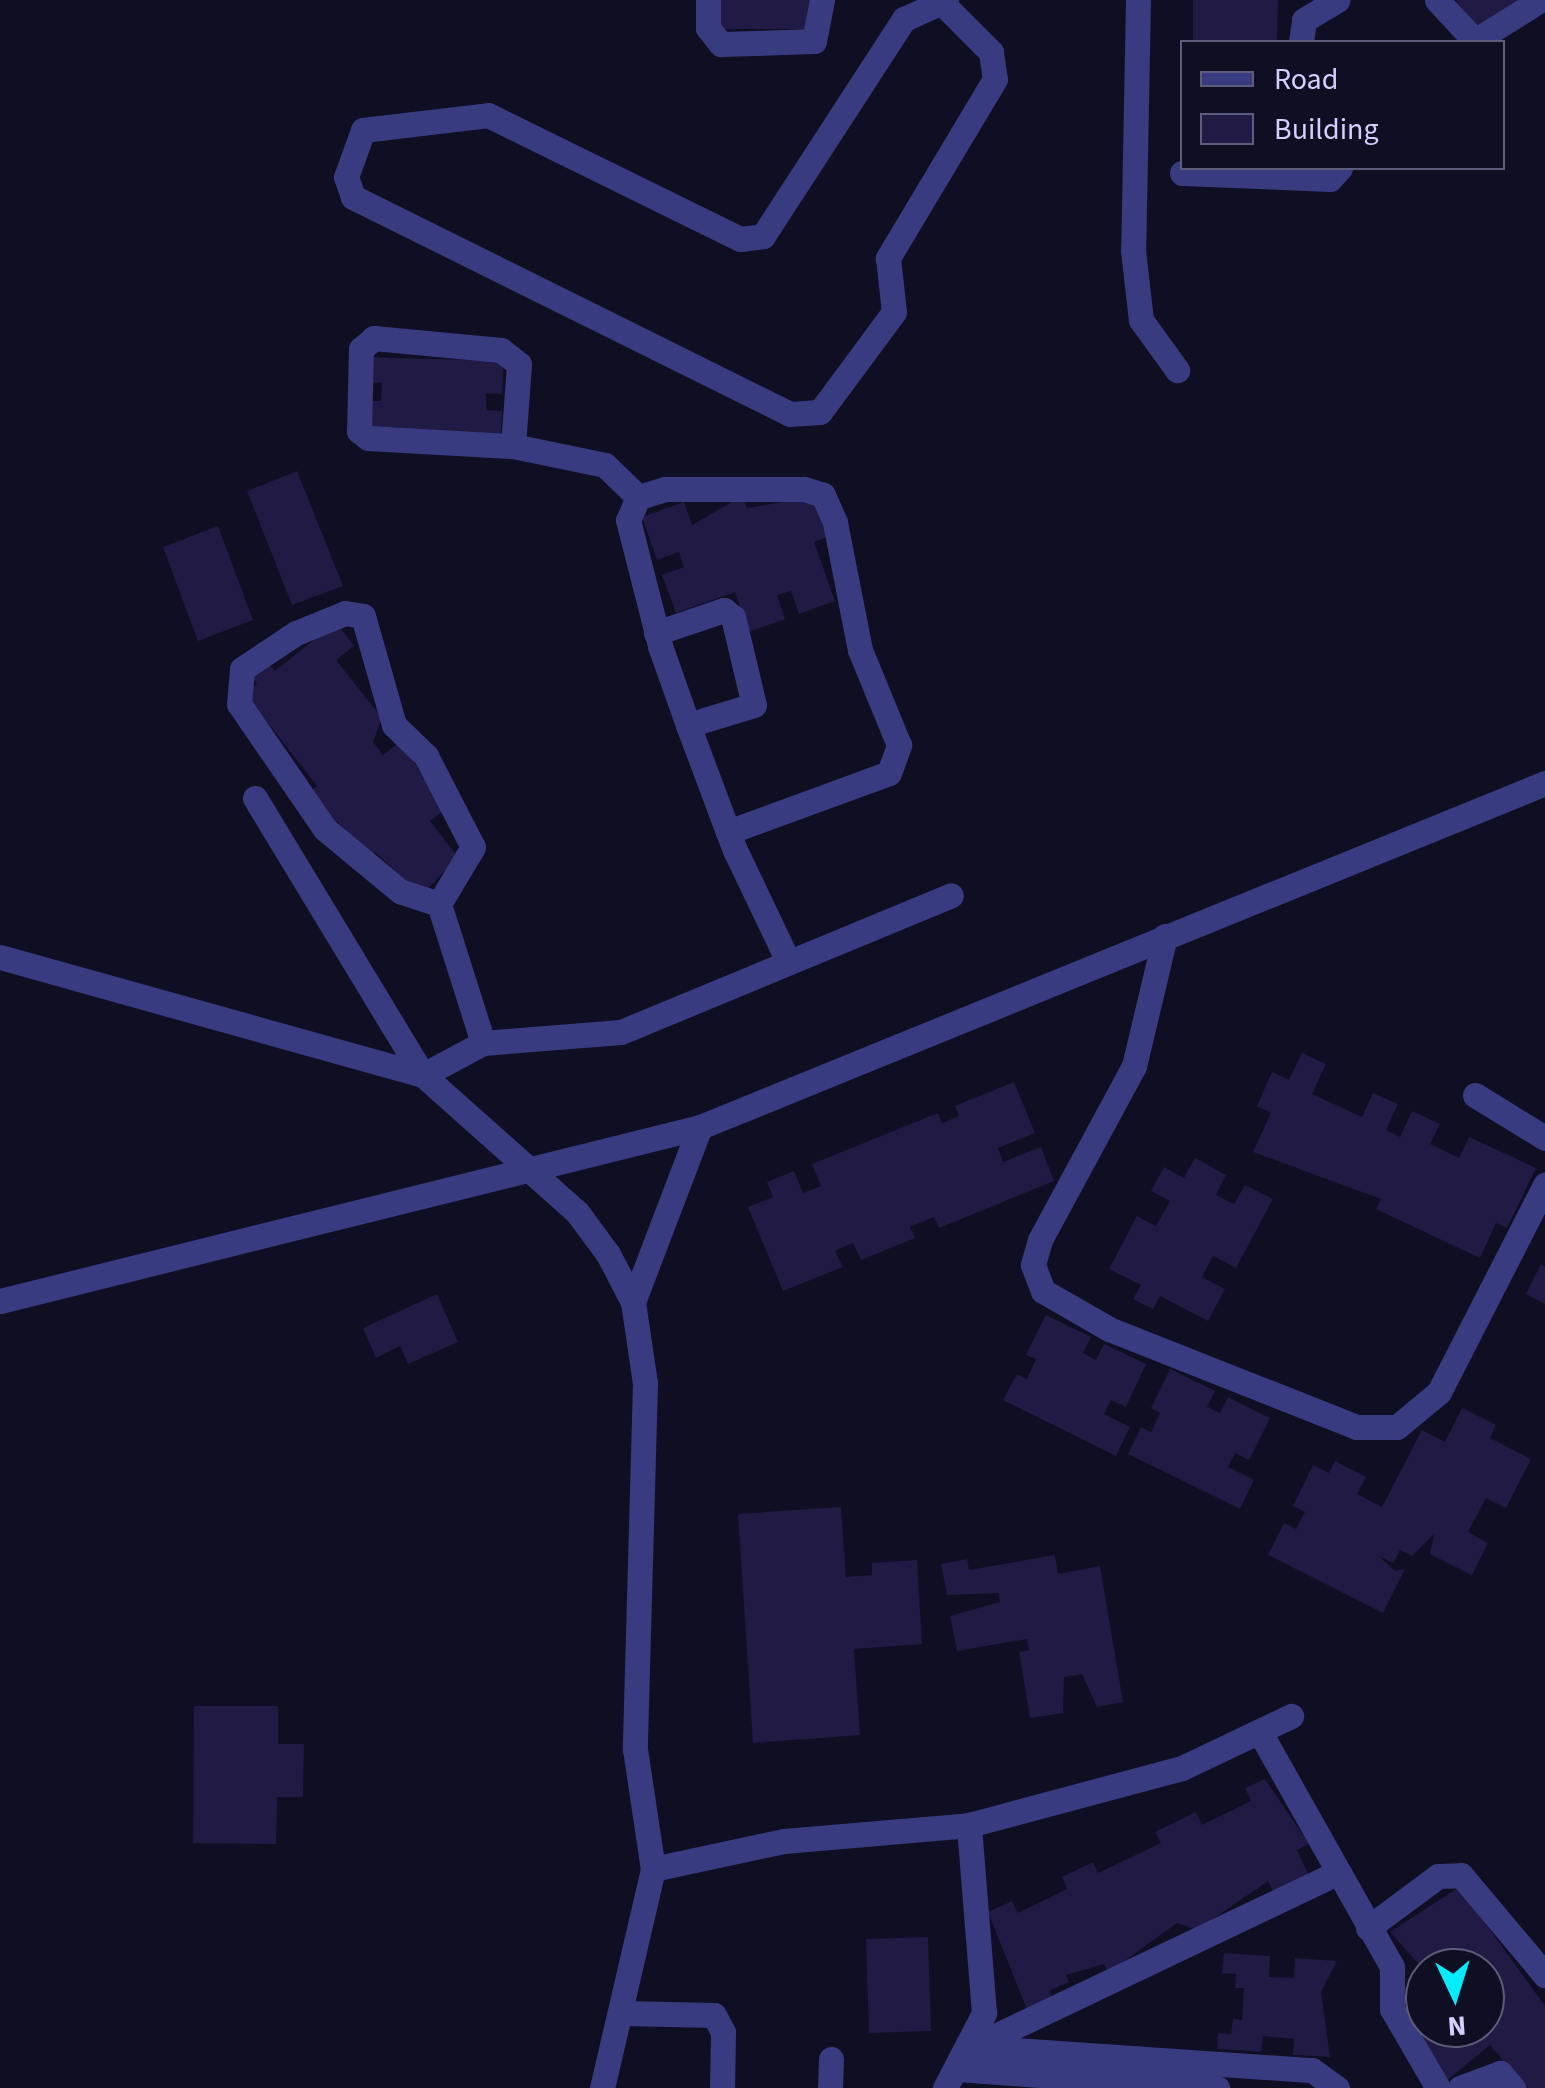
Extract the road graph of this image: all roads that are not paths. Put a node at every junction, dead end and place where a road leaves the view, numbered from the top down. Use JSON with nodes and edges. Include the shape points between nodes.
{"nodes":[{"id":1,"x":708,"y":0,"type":"edge"},
{"id":2,"x":822,"y":0,"type":"edge"},
{"id":3,"x":1138,"y":0,"type":"edge"},
{"id":4,"x":1337,"y":0,"type":"edge"},
{"id":5,"x":1437,"y":0,"type":"edge"},
{"id":6,"x":1540,"y":0,"type":"edge"},
{"id":7,"x":945,"y":2,"type":"edge"},
{"id":8,"x":1301,"y":40,"type":"edge"},
{"id":9,"x":1474,"y":40,"type":"edge"},
{"id":10,"x":1477,"y":40,"type":"edge"},
{"id":11,"x":1338,"y":170,"type":"edge"},
{"id":12,"x":1182,"y":173,"type":"dead end"},
{"id":13,"x":1177,"y":370,"type":"dead end"},
{"id":14,"x":513,"y":446,"type":"junction"},
{"id":15,"x":638,"y":496,"type":"junction"},
{"id":16,"x":656,"y":633,"type":"junction"},
{"id":17,"x":688,"y":725,"type":"junction"},
{"id":18,"x":1545,"y":783,"type":"edge"},
{"id":19,"x":254,"y":798,"type":"dead end"},
{"id":20,"x":728,"y":832,"type":"junction"},
{"id":21,"x":951,"y":895,"type":"dead end"},
{"id":22,"x":439,"y":904,"type":"junction"},
{"id":23,"x":1165,"y":936,"type":"junction"},
{"id":24,"x":0,"y":957,"type":"edge"},
{"id":25,"x":788,"y":961,"type":"junction"},
{"id":26,"x":484,"y":1043,"type":"junction"},
{"id":27,"x":423,"y":1076,"type":"junction"},
{"id":28,"x":1475,"y":1095,"type":"dead end"},
{"id":29,"x":700,"y":1127,"type":"junction"},
{"id":30,"x":1545,"y":1138,"type":"edge"},
{"id":31,"x":526,"y":1165,"type":"junction"},
{"id":32,"x":1545,"y":1185,"type":"edge"},
{"id":33,"x":0,"y":1301,"type":"edge"},
{"id":34,"x":633,"y":1302,"type":"junction"},
{"id":35,"x":1291,"y":1716,"type":"dead end"},
{"id":36,"x":1262,"y":1736,"type":"junction"},
{"id":37,"x":969,"y":1826,"type":"junction"},
{"id":38,"x":653,"y":1870,"type":"junction"},
{"id":39,"x":1336,"y":1873,"type":"junction"},
{"id":40,"x":1368,"y":1928,"type":"junction"},
{"id":41,"x":1545,"y":1975,"type":"edge"},
{"id":42,"x":624,"y":2014,"type":"junction"},
{"id":43,"x":972,"y":2047,"type":"junction"},
{"id":44,"x":830,"y":2059,"type":"dead end"},
{"id":45,"x":951,"y":2078,"type":"edge"},
{"id":46,"x":602,"y":2088,"type":"edge"},
{"id":47,"x":722,"y":2088,"type":"edge"},
{"id":48,"x":830,"y":2088,"type":"edge"},
{"id":49,"x":1217,"y":2088,"type":"edge"},
{"id":50,"x":1337,"y":2088,"type":"edge"},
{"id":51,"x":1438,"y":2088,"type":"edge"},
{"id":52,"x":1460,"y":2088,"type":"edge"},
{"id":53,"x":1512,"y":2088,"type":"edge"}],
"edges":[{"from":1,"to":2,"type":"street","via":[[708,28],[721,44],[814,42]]},
{"from":3,"to":13,"type":"street","via":[[1133,250],[1141,320]]},
{"from":4,"to":8,"type":"street","via":[[1304,20]]},
{"from":5,"to":9,"type":"street"},
{"from":6,"to":10,"type":"street"},
{"from":7,"to":7,"type":"street","via":[[904,20],[763,236],[740,240],[488,114],[363,130],[346,177],[353,197],[754,397],[790,414],[820,412],[894,312],[888,258],[995,79],[992,52]]},
{"from":11,"to":12,"type":"street","via":[[1330,179]]},
{"from":14,"to":14,"type":"street","via":[[368,438],[359,431],[362,349],[374,338],[500,350],[519,364]]},
{"from":14,"to":15,"type":"street","via":[[605,465]]},
{"from":15,"to":16,"type":"street","via":[[628,520]]},
{"from":15,"to":20,"type":"street","via":[[665,489],[823,496],[860,650],[899,745],[889,773]]},
{"from":16,"to":17,"type":"street"},
{"from":16,"to":17,"type":"street","via":[[724,610],[733,617],[754,705]]},
{"from":17,"to":20,"type":"street"},
{"from":18,"to":23,"type":"street"},
{"from":19,"to":27,"type":"street"},
{"from":20,"to":25,"type":"street"},
{"from":21,"to":25,"type":"street"},
{"from":22,"to":22,"type":"street","via":[[473,847],[426,756],[394,725],[363,616],[345,613],[296,634],[242,669],[239,704],[325,829],[401,892]]},
{"from":22,"to":26,"type":"street"},
{"from":23,"to":29,"type":"street"},
{"from":23,"to":32,"type":"street","via":[[1134,1066],[1040,1240],[1033,1265],[1043,1291],[1109,1329],[1356,1427],[1397,1427],[1439,1392]]},
{"from":24,"to":27,"type":"street"},
{"from":25,"to":26,"type":"street","via":[[621,1032]]},
{"from":26,"to":27,"type":"street"},
{"from":27,"to":31,"type":"street"},
{"from":28,"to":30,"type":"street"},
{"from":29,"to":31,"type":"street"},
{"from":29,"to":34,"type":"street"},
{"from":31,"to":33,"type":"street"},
{"from":31,"to":34,"type":"street","via":[[577,1212]]},
{"from":34,"to":38,"type":"street","via":[[645,1383],[635,1750]]},
{"from":35,"to":36,"type":"street"},
{"from":36,"to":37,"type":"street","via":[[1182,1768]]},
{"from":36,"to":39,"type":"street"},
{"from":37,"to":38,"type":"street","via":[[784,1842]]},
{"from":37,"to":43,"type":"street","via":[[970,1916],[984,1984]]},
{"from":38,"to":42,"type":"street"},
{"from":39,"to":40,"type":"street"},
{"from":39,"to":43,"type":"street"},
{"from":40,"to":41,"type":"street","via":[[1438,1876],[1461,1875]]},
{"from":40,"to":51,"type":"street","via":[[1392,1966],[1392,2009]]},
{"from":42,"to":46,"type":"street"},
{"from":42,"to":47,"type":"street","via":[[714,2015],[723,2032]]},
{"from":43,"to":45,"type":"street"},
{"from":43,"to":50,"type":"street","via":[[1312,2070]]},
{"from":44,"to":48,"type":"street"},
{"from":45,"to":49,"type":"street"},
{"from":52,"to":53,"type":"street","via":[[1500,2073]]}]}
